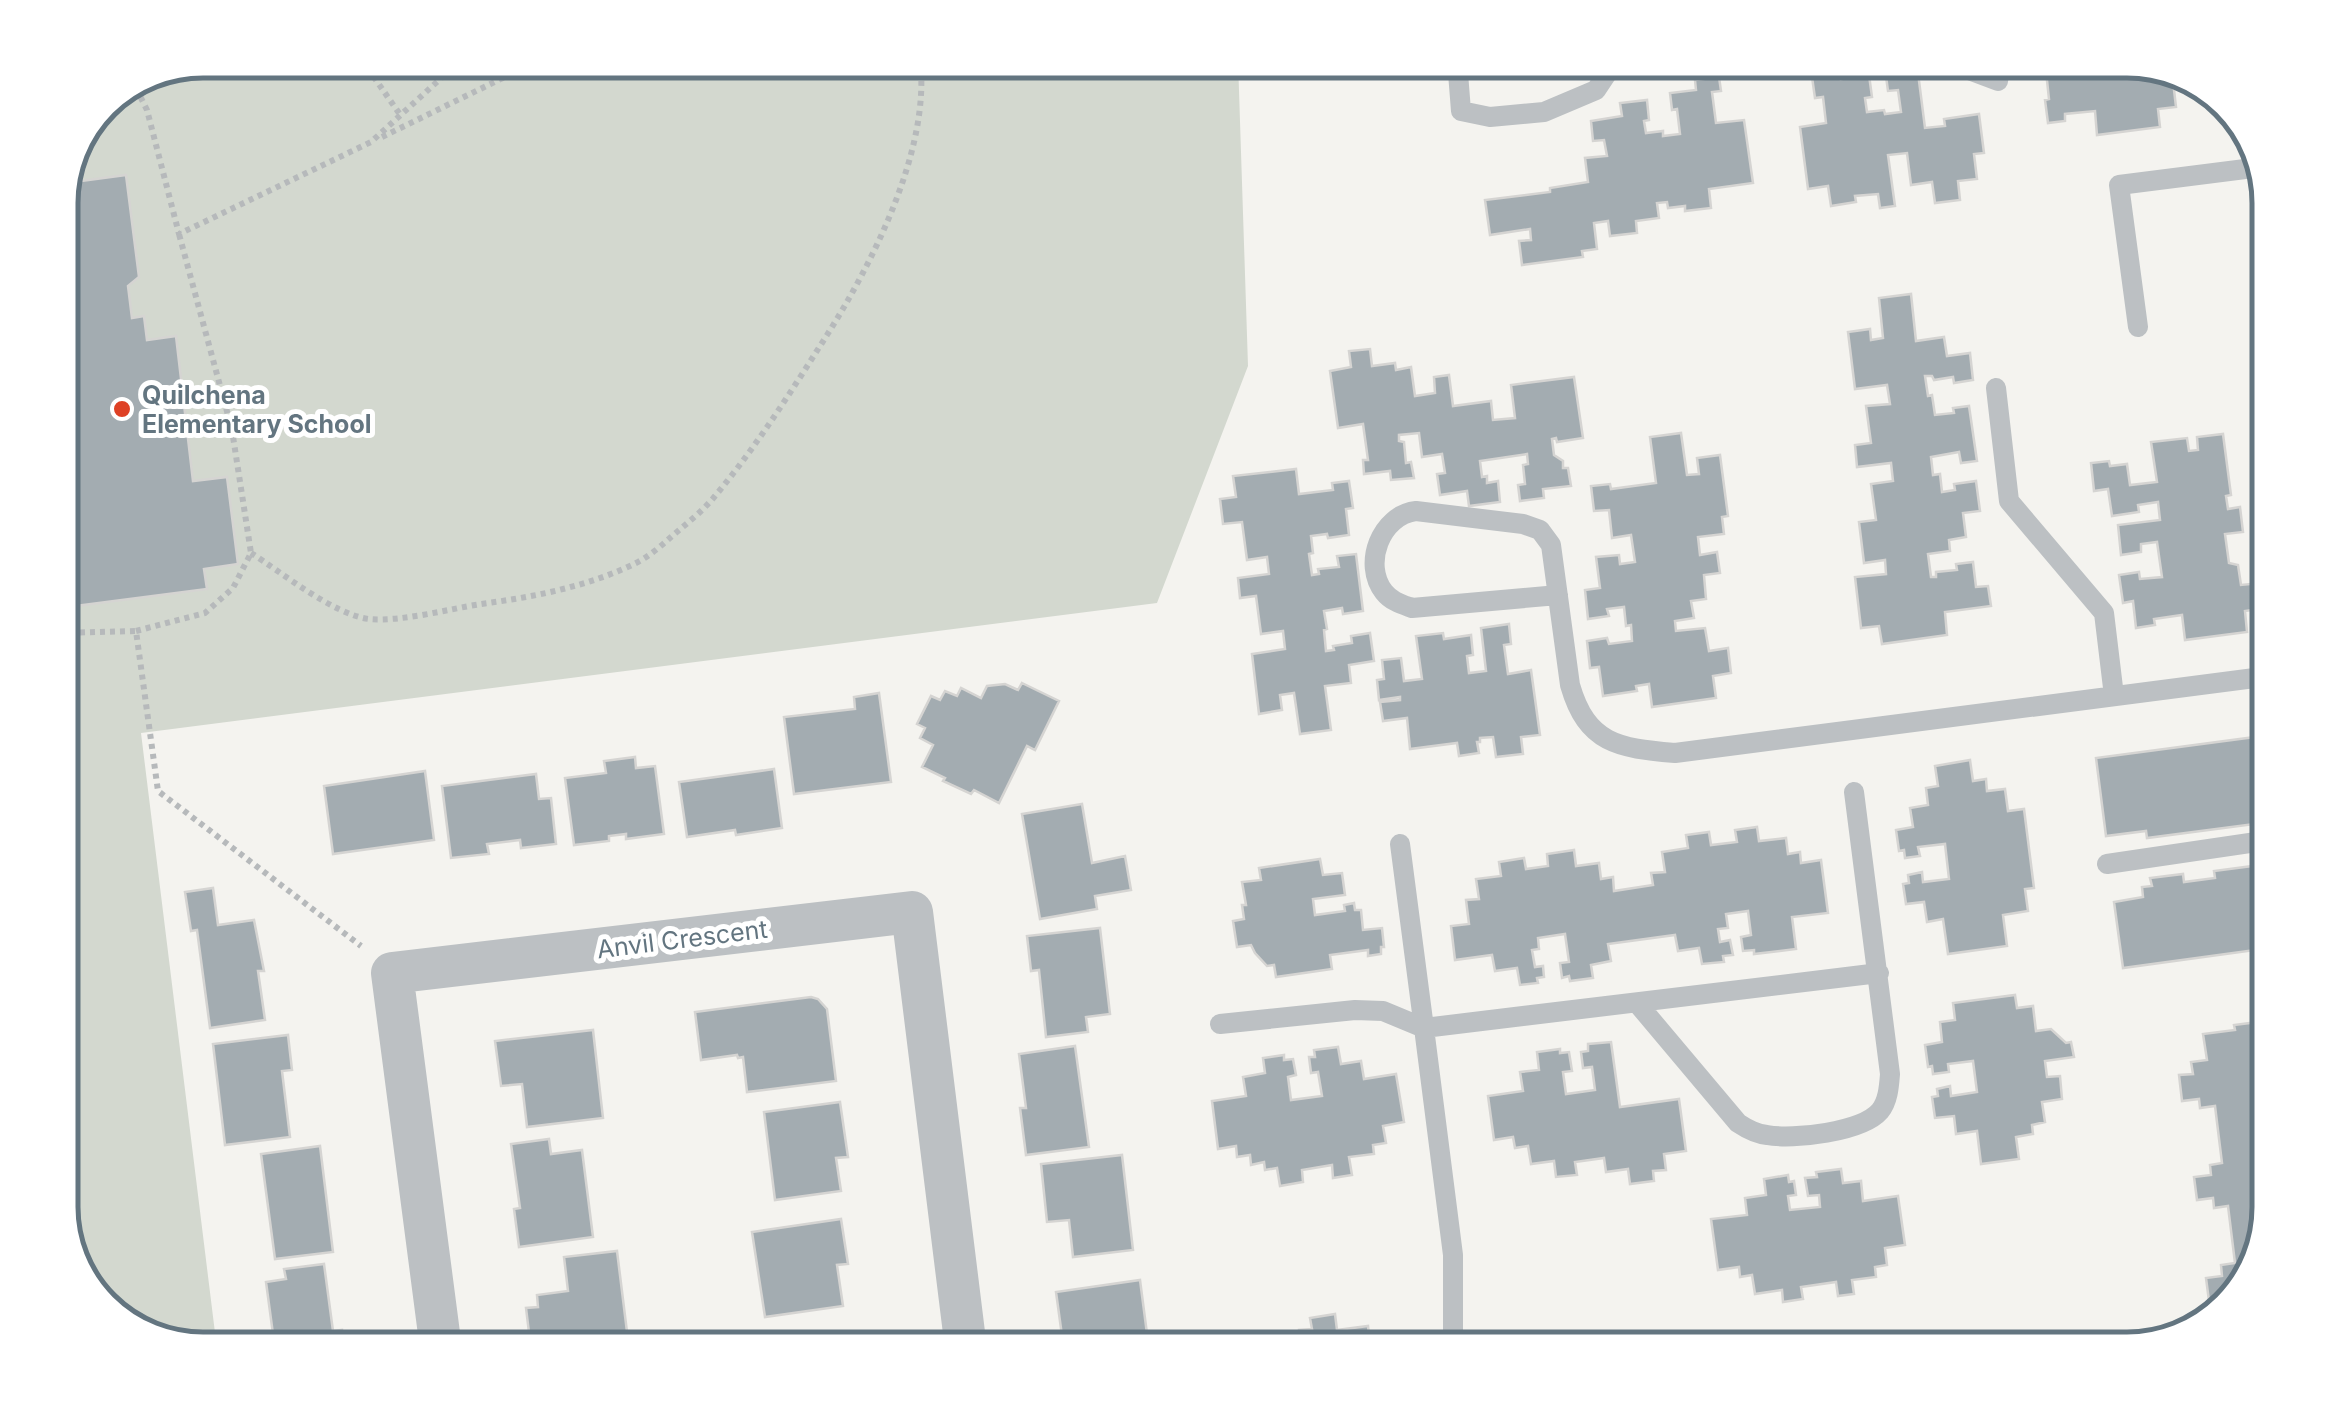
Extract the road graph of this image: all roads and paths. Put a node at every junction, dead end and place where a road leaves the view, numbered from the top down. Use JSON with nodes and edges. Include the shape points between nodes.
{"nodes":[{"id":1,"x":375,"y":78,"type":"edge"},
{"id":2,"x":442,"y":78,"type":"edge"},
{"id":3,"x":502,"y":78,"type":"edge"},
{"id":4,"x":921,"y":78,"type":"edge"},
{"id":5,"x":1458,"y":78,"type":"edge"},
{"id":6,"x":1604,"y":78,"type":"edge"},
{"id":7,"x":140,"y":95,"type":"edge"},
{"id":8,"x":401,"y":116,"type":"junction"},
{"id":9,"x":372,"y":142,"type":"junction"},
{"id":10,"x":2248,"y":169,"type":"edge"},
{"id":11,"x":179,"y":234,"type":"junction"},
{"id":12,"x":2138,"y":327,"type":"dead end"},
{"id":13,"x":1996,"y":388,"type":"dead end"},
{"id":14,"x":251,"y":553,"type":"junction"},
{"id":15,"x":1558,"y":596,"type":"junction"},
{"id":16,"x":136,"y":631,"type":"junction"},
{"id":17,"x":78,"y":633,"type":"edge"},
{"id":18,"x":2252,"y":678,"type":"edge"},
{"id":19,"x":2114,"y":696,"type":"junction"},
{"id":20,"x":1854,"y":792,"type":"dead end"},
{"id":21,"x":2252,"y":843,"type":"edge"},
{"id":22,"x":1400,"y":844,"type":"dead end"},
{"id":23,"x":2107,"y":864,"type":"dead end"},
{"id":24,"x":1878,"y":973,"type":"junction"},
{"id":25,"x":392,"y":974,"type":"junction"},
{"id":26,"x":1637,"y":1003,"type":"junction"},
{"id":27,"x":1220,"y":1024,"type":"dead end"},
{"id":28,"x":1424,"y":1028,"type":"junction"},
{"id":29,"x":439,"y":1332,"type":"edge"},
{"id":30,"x":964,"y":1332,"type":"edge"},
{"id":31,"x":1453,"y":1332,"type":"edge"}],
"edges":[{"from":1,"to":8,"type":"path"},
{"from":2,"to":8,"type":"path"},
{"from":3,"to":9,"type":"path"},
{"from":4,"to":14,"type":"path","via":[[907,166],[850,298],[713,499],[638,563],[546,594],[369,618],[347,613]]},
{"from":5,"to":6,"type":"lane","via":[[1461,111],[1490,117],[1544,112],[1596,90]]},
{"from":7,"to":11,"type":"path"},
{"from":8,"to":9,"type":"path"},
{"from":9,"to":11,"type":"path"},
{"from":10,"to":12,"type":"lane","via":[[2119,185]]},
{"from":11,"to":14,"type":"path","via":[[232,430]]},
{"from":13,"to":19,"type":"lane","via":[[2009,501],[2104,614]]},
{"from":14,"to":16,"type":"path","via":[[233,588],[206,613]]},
{"from":15,"to":15,"type":"lane","via":[[1551,545],[1540,530],[1523,524],[1406,512],[1378,542],[1382,590],[1412,608]]},
{"from":15,"to":19,"type":"lane","via":[[1570,685],[1586,723],[1617,744],[1643,750],[1675,753]]},
{"from":16,"to":17,"type":"path"},
{"from":16,"to":25,"type":"path","via":[[158,791]]},
{"from":18,"to":19,"type":"lane"},
{"from":20,"to":24,"type":"lane"},
{"from":21,"to":23,"type":"lane"},
{"from":22,"to":28,"type":"lane"},
{"from":24,"to":26,"type":"lane"},
{"from":24,"to":26,"type":"lane","via":[[1888,1094],[1869,1120],[1839,1130],[1781,1137],[1749,1130]]},
{"from":25,"to":29,"type":"street"},
{"from":25,"to":30,"type":"street","name":"Anvil Crescent","via":[[912,912]]},
{"from":26,"to":28,"type":"lane"},
{"from":27,"to":28,"type":"lane","via":[[1355,1010],[1383,1012]]},
{"from":28,"to":31,"type":"lane","via":[[1453,1256]]}]}
